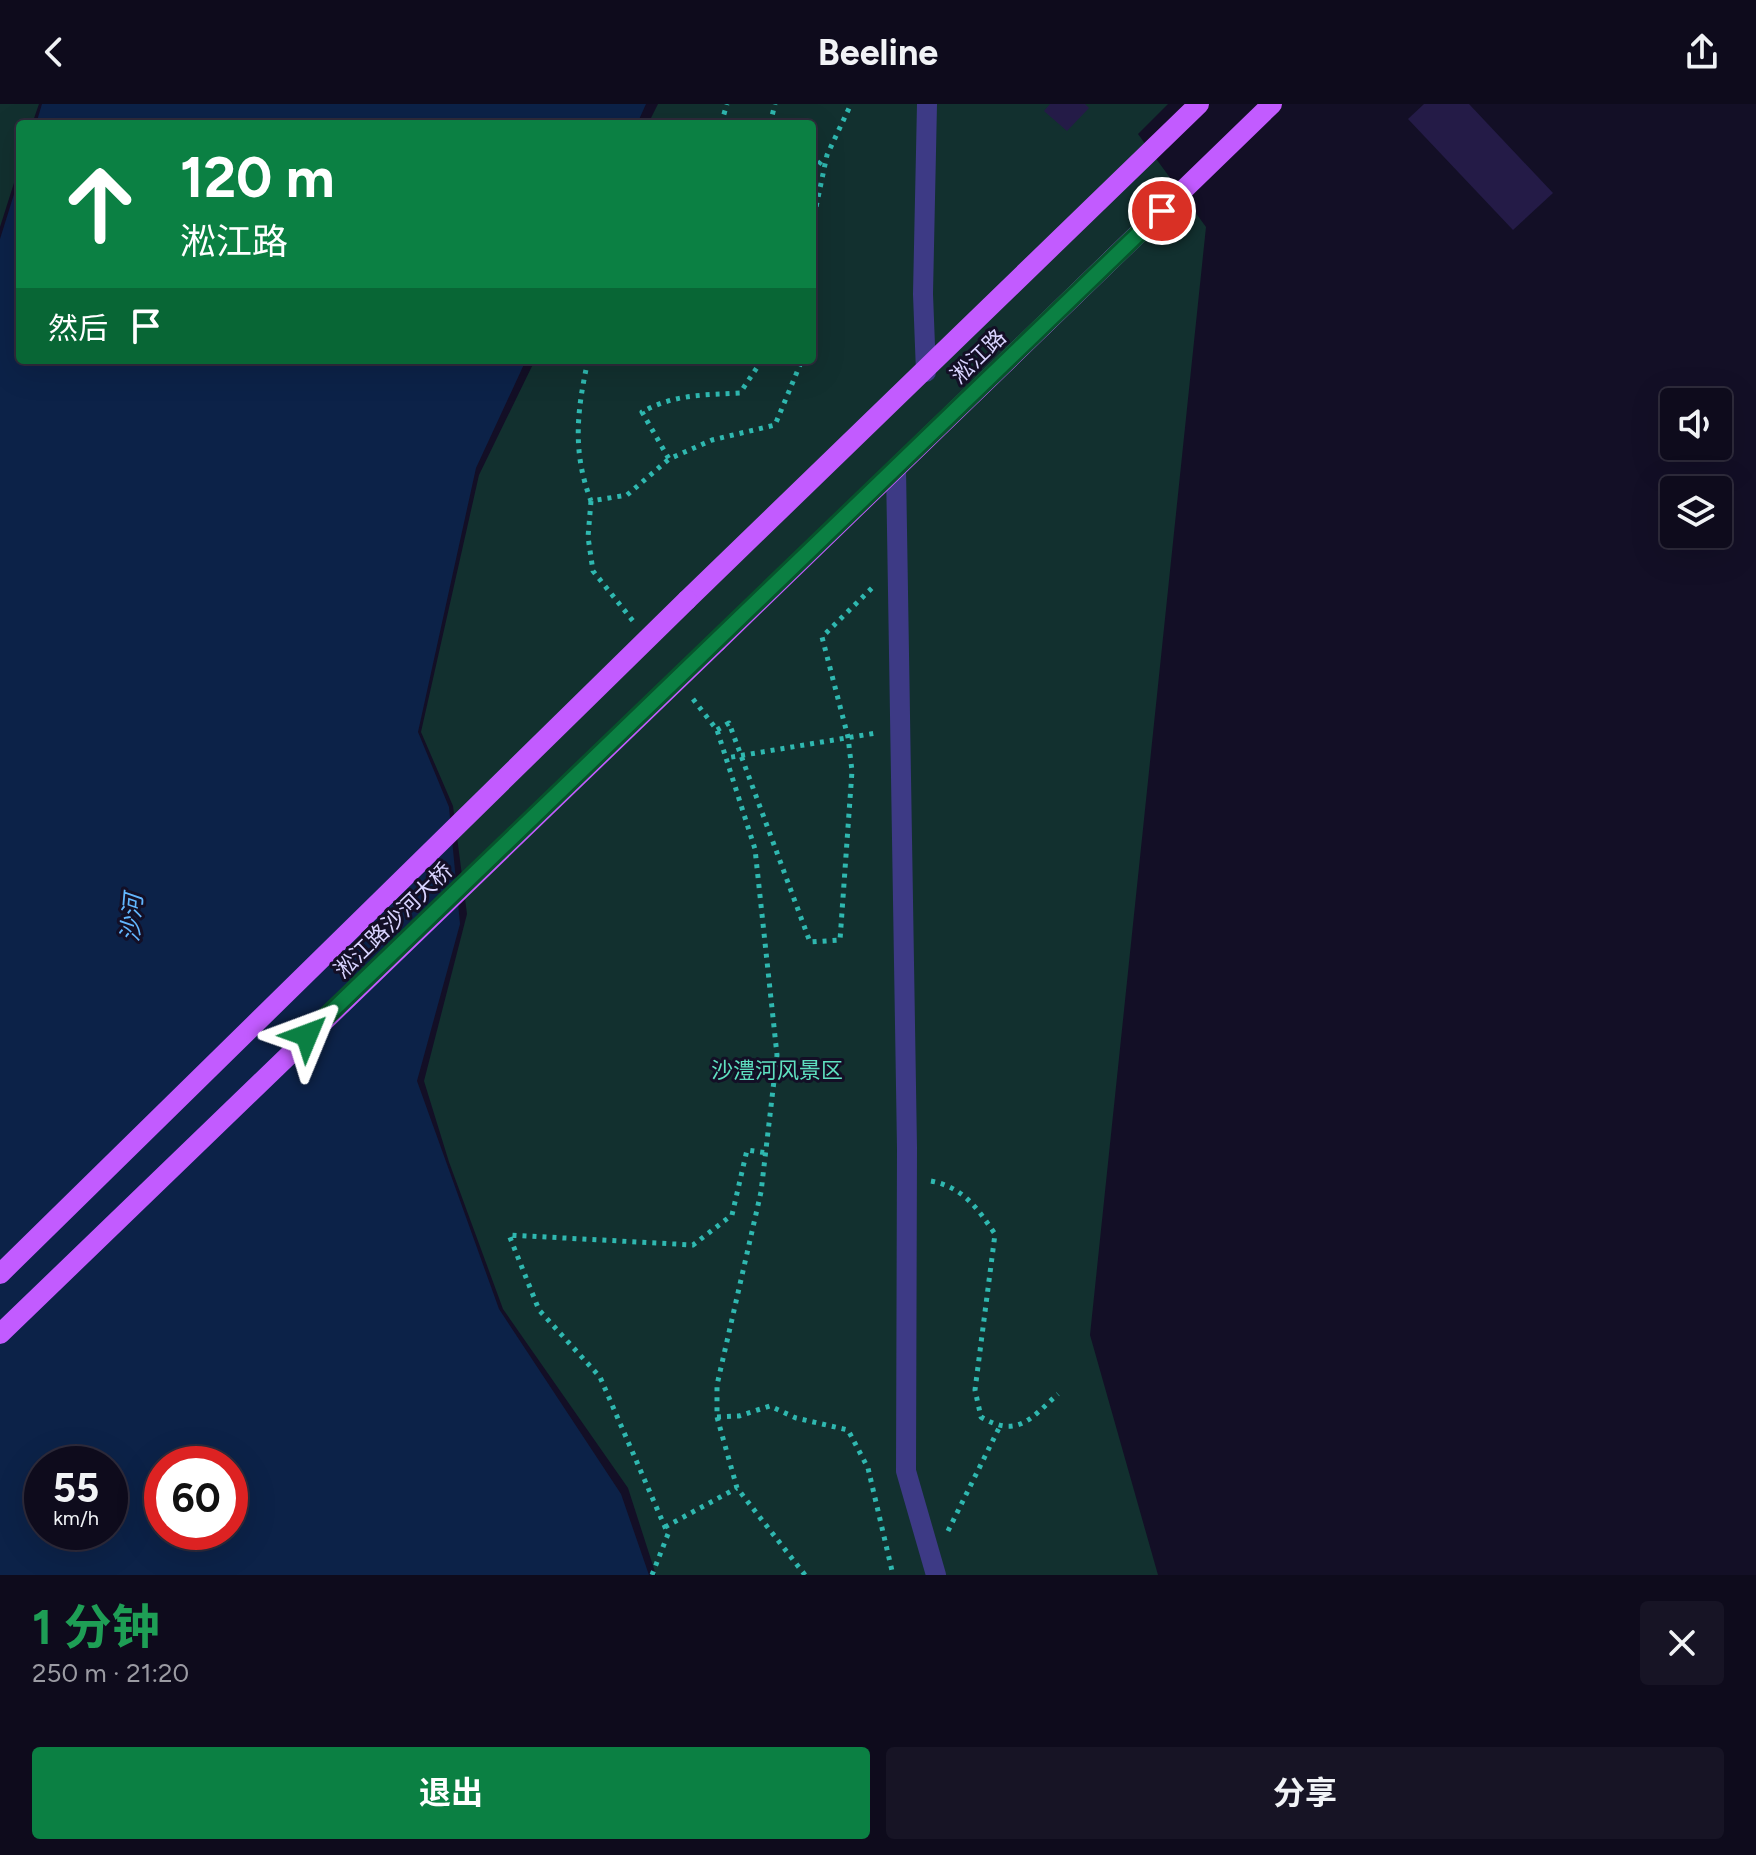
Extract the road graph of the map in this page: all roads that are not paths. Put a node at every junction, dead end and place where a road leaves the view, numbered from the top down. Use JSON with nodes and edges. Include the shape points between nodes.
{"nodes":[{"id":1,"x":927,"y":104,"type":"edge"},
{"id":2,"x":1199,"y":104,"type":"edge"},
{"id":3,"x":1272,"y":104,"type":"edge"},
{"id":4,"x":926,"y":372,"type":"junction"},
{"id":5,"x":896,"y":468,"type":"junction"},
{"id":6,"x":687,"y":600,"type":"joint"},
{"id":7,"x":717,"y":642,"type":"joint"},
{"id":8,"x":0,"y":1274,"type":"edge"},
{"id":9,"x":0,"y":1334,"type":"edge"},
{"id":10,"x":934,"y":1569,"type":"edge"}],
"edges":[{"from":1,"to":4,"type":"street"},
{"from":2,"to":4,"type":"main road","name":"淞江路"},
{"from":3,"to":5,"type":"main road","name":"淞江路"},
{"from":4,"to":6,"type":"main road","name":"淞江路"},
{"from":5,"to":7,"type":"main road","name":"淞江路"},
{"from":5,"to":10,"type":"street","via":[[906,1471]]},
{"from":6,"to":8,"type":"main road","name":"淞江路沙河大桥","bridge":true},
{"from":7,"to":9,"type":"main road","name":"淞江路沙河大桥","bridge":true}]}
